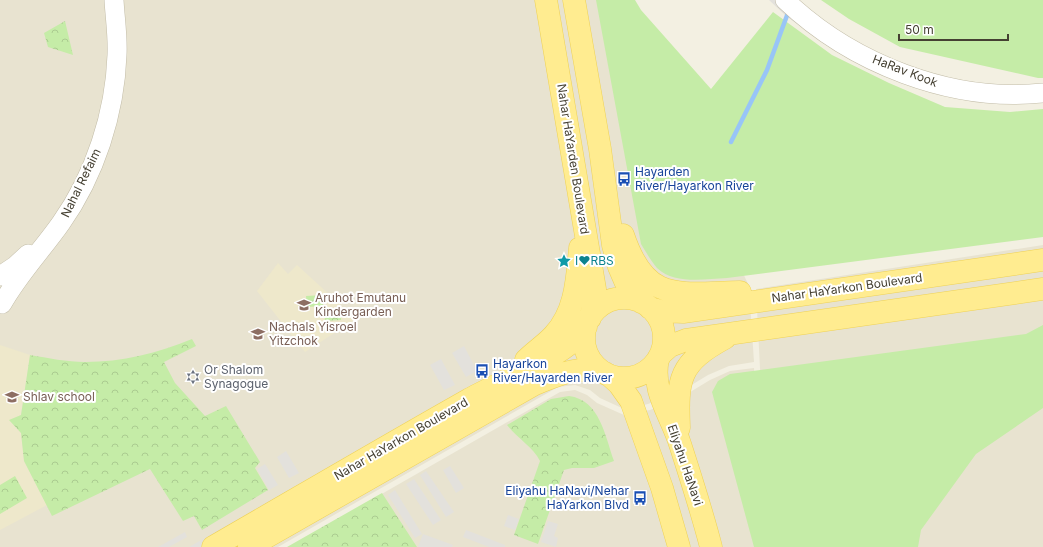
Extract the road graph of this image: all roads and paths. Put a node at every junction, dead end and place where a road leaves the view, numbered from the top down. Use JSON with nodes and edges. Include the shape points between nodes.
{"nodes":[{"id":1,"x":114,"y":0,"type":"edge"},
{"id":2,"x":546,"y":0,"type":"edge"},
{"id":3,"x":574,"y":0,"type":"edge"},
{"id":4,"x":785,"y":0,"type":"edge"},
{"id":5,"x":1043,"y":93,"type":"edge"},
{"id":6,"x":605,"y":184,"type":"junction"},
{"id":7,"x":582,"y":219,"type":"junction"},
{"id":8,"x":61,"y":223,"type":"junction"},
{"id":9,"x":1043,"y":260,"type":"edge"},
{"id":10,"x":0,"y":276,"type":"edge"},
{"id":11,"x":1043,"y":289,"type":"edge"},
{"id":12,"x":827,"y":290,"type":"junction"},
{"id":13,"x":646,"y":305,"type":"junction"},
{"id":14,"x":1,"y":307,"type":"edge"},
{"id":15,"x":588,"y":323,"type":"junction"},
{"id":16,"x":743,"y":331,"type":"junction"},
{"id":17,"x":659,"y":356,"type":"junction"},
{"id":18,"x":607,"y":374,"type":"junction"},
{"id":19,"x":498,"y":384,"type":"junction"},
{"id":20,"x":680,"y":442,"type":"junction"},
{"id":21,"x":213,"y":547,"type":"edge"},
{"id":22,"x":249,"y":547,"type":"edge"},
{"id":23,"x":679,"y":547,"type":"edge"},
{"id":24,"x":711,"y":547,"type":"edge"}],
"edges":[{"from":1,"to":8,"type":"street","name":"Nahal Refaim","via":[[117,55],[110,110],[93,162]]},
{"from":2,"to":7,"type":"main road","name":"Nahar HaYarden Boulevard"},
{"from":3,"to":6,"type":"main road"},
{"from":4,"to":5,"type":"street","name":"HaRav Kook","via":[[845,45],[890,68],[937,84],[984,93]]},
{"from":6,"to":12,"type":"main road","via":[[629,253],[645,278],[658,288],[678,293]]},
{"from":6,"to":13,"type":"main road","via":[[613,245],[619,267],[625,281]]},
{"from":7,"to":15,"type":"main road","name":"Nahar HaYarden Boulevard","via":[[595,289],[594,305]]},
{"from":7,"to":19,"type":"main road","via":[[576,283],[568,315],[553,335]]},
{"from":8,"to":10,"type":"street","name":"Nahal Refaim","via":[[15,266]]},
{"from":8,"to":14,"type":"street","name":"Nahal Refaim","via":[[28,265]]},
{"from":9,"to":12,"type":"main road","name":"Nahar HaYarkon Boulevard"},
{"from":11,"to":16,"type":"main road"},
{"from":12,"to":13,"type":"main road","name":"Nahar HaYarkon Boulevard","via":[[683,312],[662,311]]},
{"from":13,"to":15,"type":"main road","via":[[628,298],[610,301],[600,306]]},
{"from":13,"to":17,"type":"main road","via":[[659,318],[663,329],[664,342]]},
{"from":15,"to":18,"type":"main road","via":[[585,340],[587,352],[593,363]]},
{"from":15,"to":19,"type":"main road","name":"Nahar HaYarkon Boulevard","via":[[580,336],[562,350]]},
{"from":16,"to":17,"type":"main road","via":[[686,340],[670,346]]},
{"from":16,"to":20,"type":"main road","via":[[711,346],[692,362],[684,374],[677,401]]},
{"from":17,"to":18,"type":"main road","via":[[649,369],[638,375],[626,378]]},
{"from":17,"to":20,"type":"main road","name":"Eliyahu HaNavi","via":[[656,370],[658,391]]},
{"from":18,"to":22,"type":"main road","name":"Nahar HaYarkon Boulevard","via":[[583,369],[557,375],[535,384]]},
{"from":18,"to":23,"type":"main road","via":[[619,384],[631,401],[662,488]]},
{"from":19,"to":21,"type":"main road","name":"Nahar HaYarkon Boulevard"},
{"from":20,"to":24,"type":"main road","name":"Eliyahu HaNavi"}]}
